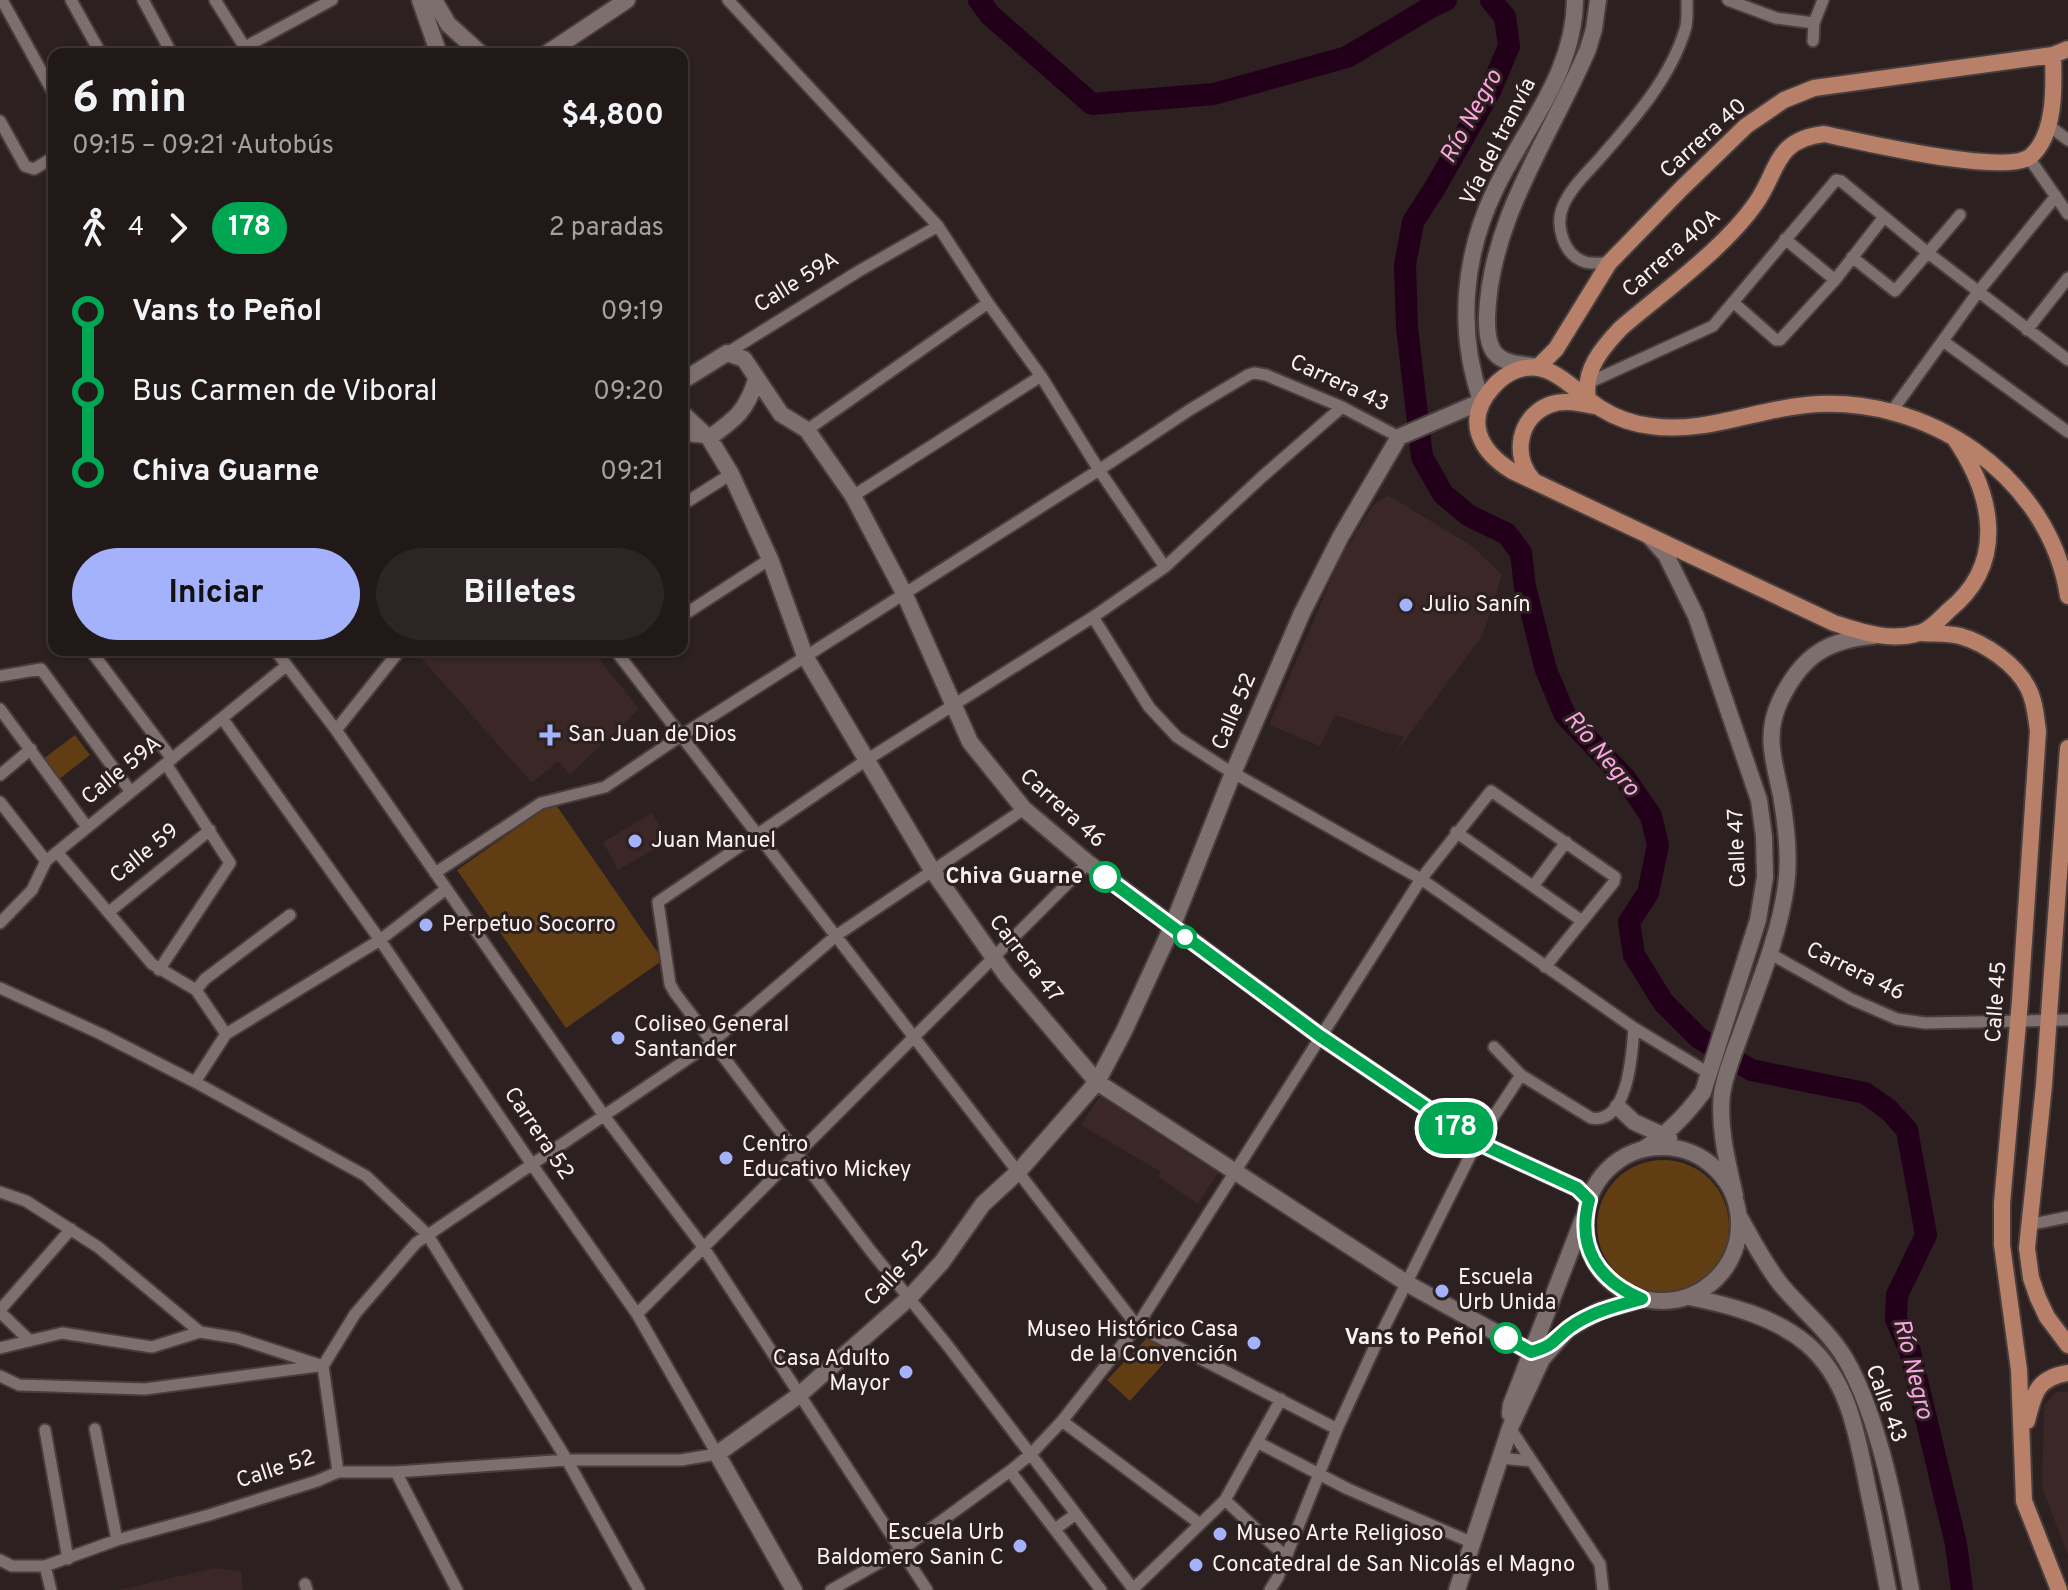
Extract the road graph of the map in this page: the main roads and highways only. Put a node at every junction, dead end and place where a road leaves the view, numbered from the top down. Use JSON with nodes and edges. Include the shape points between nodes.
{"nodes":[{"id":1,"x":2060,"y":52,"type":"edge"},
{"id":2,"x":1539,"y":366,"type":"junction"},
{"id":3,"x":1591,"y":397,"type":"junction"},
{"id":4,"x":1955,"y":439,"type":"junction"},
{"id":5,"x":1536,"y":482,"type":"junction"},
{"id":6,"x":2066,"y":571,"type":"edge"},
{"id":7,"x":2068,"y":596,"type":"edge"},
{"id":8,"x":1922,"y":633,"type":"junction"},
{"id":9,"x":2068,"y":748,"type":"edge"},
{"id":10,"x":2068,"y":1345,"type":"edge"},
{"id":11,"x":2068,"y":1373,"type":"edge"},
{"id":12,"x":2022,"y":1444,"type":"junction"},
{"id":13,"x":2059,"y":1590,"type":"edge"}],
"edges":[{"from":1,"to":2,"type":"main road","name":"Carrera 40","via":[[1799,92],[1735,135],[1609,263],[1556,349]]},
{"from":1,"to":3,"type":"main road","name":"Carrera 40A","via":[[2048,125],[2029,158],[2013,163],[1975,161],[1824,134],[1795,142],[1780,155],[1738,228],[1604,346],[1592,367]]},
{"from":2,"to":3,"type":"main road"},
{"from":2,"to":5,"type":"main road","via":[[1516,370],[1497,382],[1480,401],[1476,423],[1500,464]]},
{"from":3,"to":4,"type":"main road","via":[[1621,420],[1678,428],[1808,405],[1856,405],[1892,411]]},
{"from":3,"to":5,"type":"main road","via":[[1551,404],[1530,420],[1520,457]]},
{"from":4,"to":6,"type":"main road","via":[[2016,485],[2051,534]]},
{"from":4,"to":8,"type":"main road","via":[[1982,488],[1989,542],[1971,587]]},
{"from":5,"to":8,"type":"main road","name":"Calle 45","via":[[1834,623],[1875,636]]},
{"from":6,"to":7,"type":"main road"},
{"from":8,"to":12,"type":"main road","name":"Calle 45","via":[[1958,635],[1992,651],[2015,670],[2028,688],[2038,731],[2002,1203]]},
{"from":9,"to":10,"type":"main road","via":[[2028,1225],[2034,1287]]},
{"from":11,"to":12,"type":"main road","via":[[2050,1376],[2039,1385]]},
{"from":12,"to":13,"type":"main road","via":[[2024,1501]]}]}
